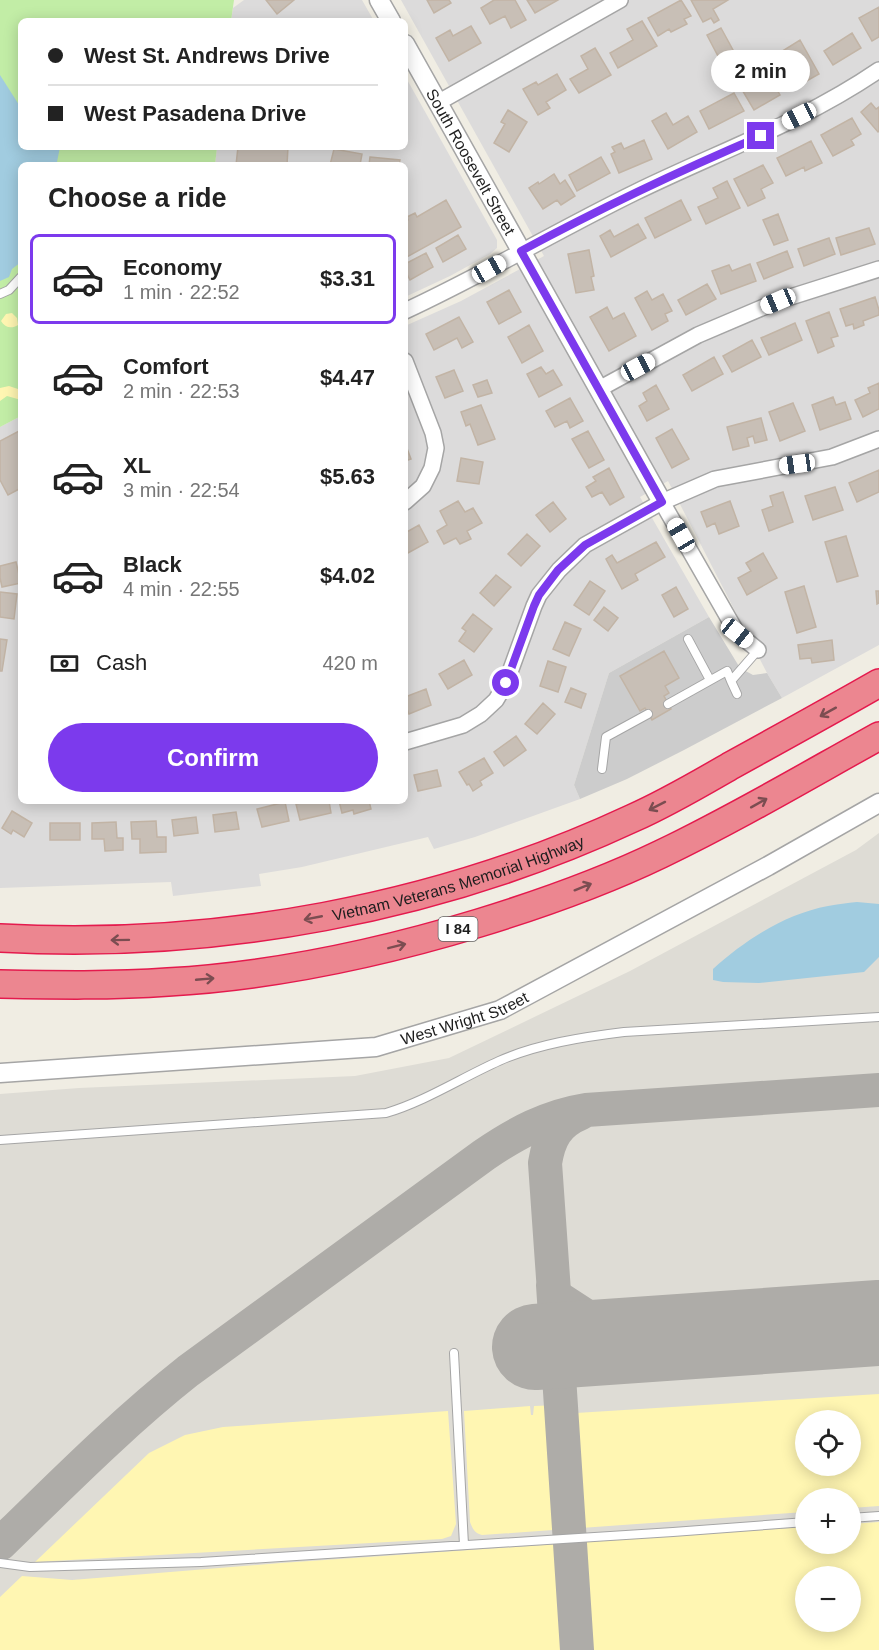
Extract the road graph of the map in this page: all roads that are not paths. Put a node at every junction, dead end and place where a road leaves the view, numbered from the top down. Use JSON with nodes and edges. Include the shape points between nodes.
{"nodes":[{"id":1,"x":379,"y":0,"type":"edge"},
{"id":2,"x":616,"y":1,"type":"edge"},
{"id":3,"x":390,"y":18,"type":"edge"},
{"id":4,"x":408,"y":49,"type":"edge"},
{"id":5,"x":879,"y":70,"type":"edge"},
{"id":6,"x":439,"y":102,"type":"junction"},
{"id":7,"x":521,"y":251,"type":"junction"},
{"id":8,"x":879,"y":269,"type":"edge"},
{"id":9,"x":18,"y":281,"type":"edge"},
{"id":10,"x":0,"y":294,"type":"edge"},
{"id":11,"x":408,"y":310,"type":"edge"},
{"id":12,"x":408,"y":369,"type":"edge"},
{"id":13,"x":598,"y":389,"type":"junction"},
{"id":14,"x":879,"y":439,"type":"edge"},
{"id":15,"x":408,"y":499,"type":"edge"},
{"id":16,"x":662,"y":502,"type":"junction"},
{"id":17,"x":688,"y":639,"type":"dead end"},
{"id":18,"x":758,"y":650,"type":"joint"},
{"id":19,"x":710,"y":680,"type":"junction"},
{"id":20,"x":731,"y":681,"type":"junction"},
{"id":21,"x":879,"y":683,"type":"edge"},
{"id":22,"x":737,"y":694,"type":"dead end"},
{"id":23,"x":668,"y":704,"type":"dead end"},
{"id":24,"x":648,"y":714,"type":"dead end"},
{"id":25,"x":879,"y":736,"type":"edge"},
{"id":26,"x":408,"y":741,"type":"edge"},
{"id":27,"x":602,"y":769,"type":"dead end"},
{"id":28,"x":879,"y":803,"type":"edge"},
{"id":29,"x":0,"y":936,"type":"edge"},
{"id":30,"x":168,"y":982,"type":"junction"},
{"id":31,"x":0,"y":984,"type":"edge"},
{"id":32,"x":0,"y":996,"type":"edge"},
{"id":33,"x":879,"y":1017,"type":"edge"},
{"id":34,"x":0,"y":1073,"type":"edge"},
{"id":35,"x":0,"y":1140,"type":"edge"},
{"id":36,"x":454,"y":1353,"type":"dead end"},
{"id":37,"x":879,"y":1516,"type":"edge"},
{"id":38,"x":861,"y":1517,"type":"edge"},
{"id":39,"x":795,"y":1523,"type":"edge"},
{"id":40,"x":464,"y":1545,"type":"junction"},
{"id":41,"x":0,"y":1563,"type":"edge"}],
"edges":[{"from":1,"to":3,"type":"street"},
{"from":2,"to":6,"type":"street"},
{"from":4,"to":6,"type":"street","name":"South Roosevelt Street"},
{"from":5,"to":7,"type":"street","via":[[761,136],[670,176]]},
{"from":6,"to":7,"type":"street","name":"South Roosevelt Street"},
{"from":7,"to":11,"type":"street"},
{"from":7,"to":13,"type":"street","name":"South Roosevelt Street"},
{"from":8,"to":13,"type":"street","via":[[778,301],[698,335]]},
{"from":9,"to":10,"type":"lane"},
{"from":12,"to":15,"type":"street","via":[[436,448],[423,486]]},
{"from":13,"to":16,"type":"street","name":"South Roosevelt Street"},
{"from":14,"to":16,"type":"street","via":[[832,457],[715,479]]},
{"from":16,"to":18,"type":"street","name":"South Roosevelt Street","via":[[737,633]]},
{"from":16,"to":26,"type":"street","via":[[585,545],[558,570],[539,595],[506,683],[482,714],[463,725]]},
{"from":17,"to":19,"type":"lane"},
{"from":18,"to":20,"type":"lane"},
{"from":19,"to":20,"type":"lane","via":[[727,671]]},
{"from":19,"to":23,"type":"lane"},
{"from":20,"to":22,"type":"lane"},
{"from":21,"to":29,"type":"highway","name":"Vietnam Veterans Memorial Highway","one_way":true,"via":[[633,818],[520,864],[418,895],[268,926],[193,936],[33,940]]},
{"from":24,"to":27,"type":"lane","via":[[606,737]]},
{"from":30,"to":25,"type":"highway","number":"I 84","one_way":true,"via":[[275,970],[358,955],[510,913],[661,854]]},
{"from":28,"to":34,"type":"street","name":"West Wright Street","via":[[500,1010],[376,1047]]},
{"from":30,"to":31,"type":"highway","number":"I 84"},
{"from":30,"to":32,"type":"highway"},
{"from":33,"to":35,"type":"lane","via":[[586,1037],[501,1060],[386,1113]]},
{"from":36,"to":40,"type":"lane"},
{"from":37,"to":38,"type":"lane"},
{"from":39,"to":40,"type":"lane"},
{"from":40,"to":41,"type":"lane","via":[[201,1562],[30,1567]]}]}
